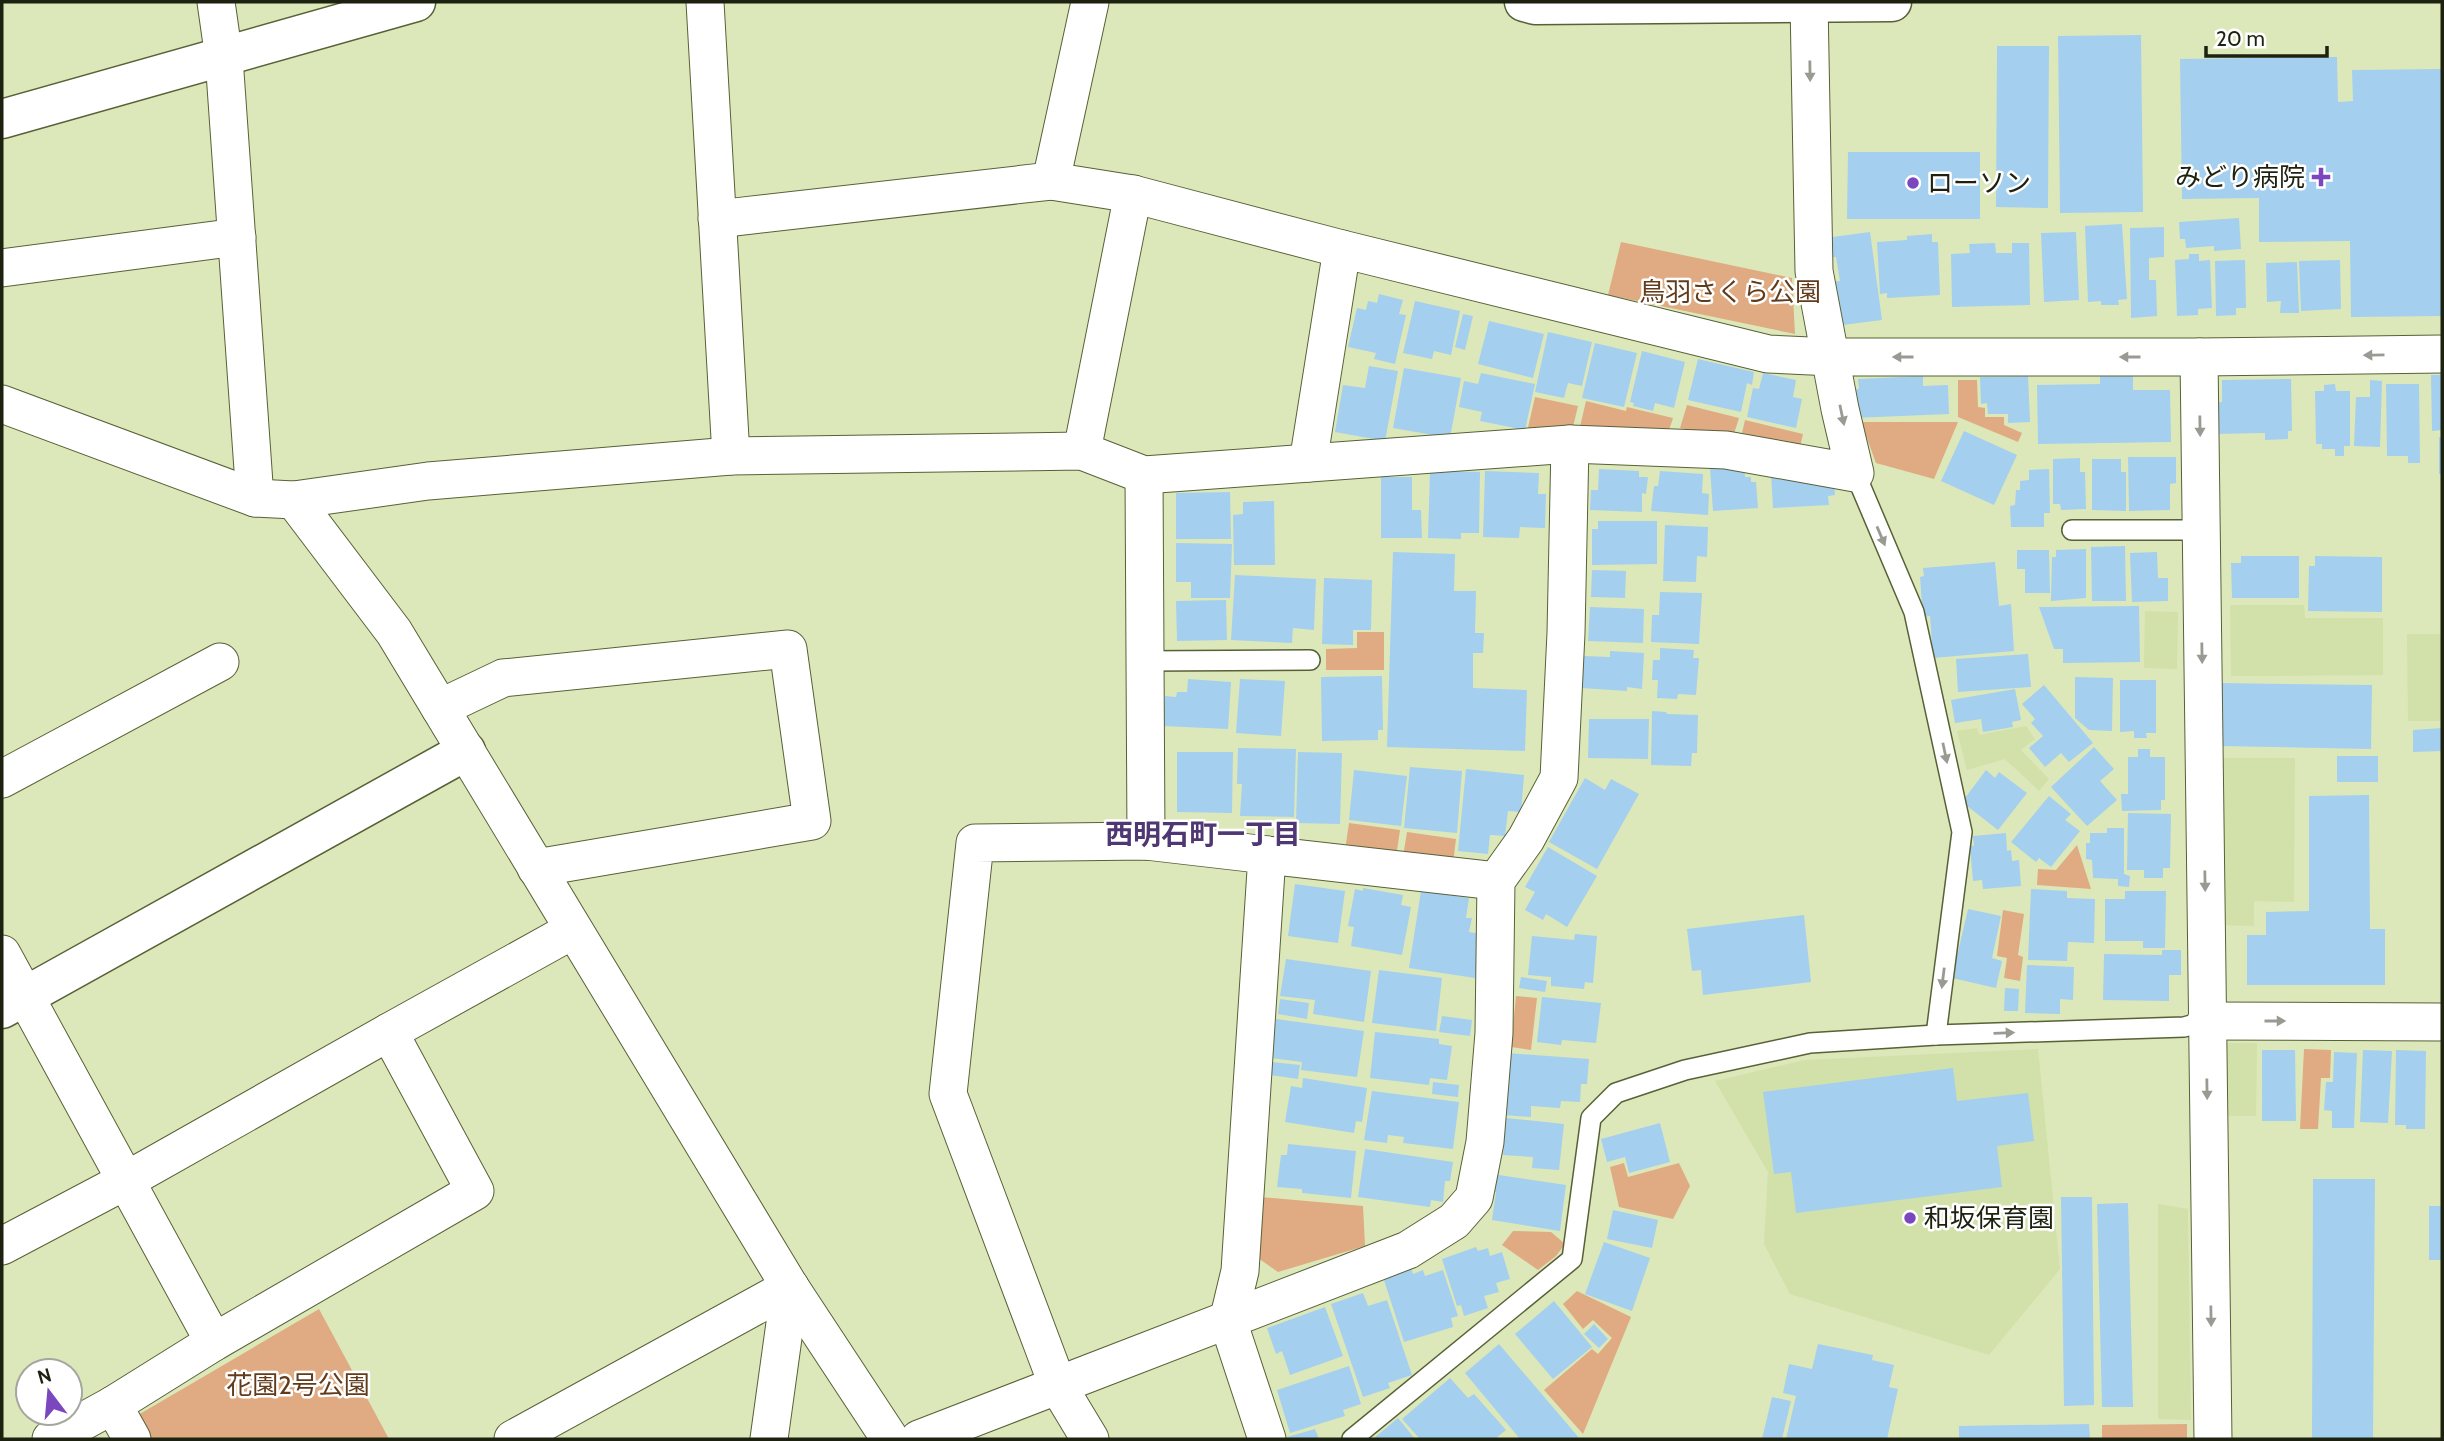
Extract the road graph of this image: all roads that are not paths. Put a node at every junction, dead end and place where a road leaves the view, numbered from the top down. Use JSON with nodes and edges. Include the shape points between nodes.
{"nodes":[{"id":1,"x":216,"y":2,"type":"edge"},
{"id":2,"x":416,"y":2,"type":"edge"},
{"id":3,"x":705,"y":2,"type":"edge"},
{"id":4,"x":1090,"y":2,"type":"edge"},
{"id":5,"x":1809,"y":2,"type":"edge"},
{"id":6,"x":1892,"y":2,"type":"edge"},
{"id":7,"x":1529,"y":3,"type":"edge"},
{"id":8,"x":224,"y":58,"type":"junction"},
{"id":9,"x":2,"y":119,"type":"edge"},
{"id":10,"x":1051,"y":181,"type":"junction"},
{"id":11,"x":1133,"y":194,"type":"junction"},
{"id":12,"x":717,"y":219,"type":"junction"},
{"id":13,"x":237,"y":237,"type":"junction"},
{"id":14,"x":1342,"y":249,"type":"junction"},
{"id":15,"x":2,"y":268,"type":"edge"},
{"id":16,"x":2442,"y":354,"type":"edge"},
{"id":17,"x":1832,"y":357,"type":"junction"},
{"id":18,"x":2199,"y":358,"type":"junction"},
{"id":19,"x":2,"y":404,"type":"edge"},
{"id":20,"x":1570,"y":444,"type":"junction"},
{"id":21,"x":1082,"y":451,"type":"junction"},
{"id":22,"x":731,"y":456,"type":"junction"},
{"id":23,"x":1308,"y":463,"type":"junction"},
{"id":24,"x":1855,"y":473,"type":"junction"},
{"id":25,"x":1144,"y":475,"type":"junction"},
{"id":26,"x":255,"y":498,"type":"junction"},
{"id":27,"x":294,"y":500,"type":"junction"},
{"id":28,"x":2072,"y":530,"type":"dead end"},
{"id":29,"x":2201,"y":530,"type":"junction"},
{"id":30,"x":1310,"y":660,"type":"dead end"},
{"id":31,"x":1144,"y":661,"type":"junction"},
{"id":32,"x":220,"y":662,"type":"dead end"},
{"id":33,"x":440,"y":708,"type":"junction"},
{"id":34,"x":466,"y":751,"type":"junction"},
{"id":35,"x":2,"y":779,"type":"edge"},
{"id":36,"x":1146,"y":841,"type":"junction"},
{"id":37,"x":1267,"y":855,"type":"junction"},
{"id":38,"x":536,"y":869,"type":"junction"},
{"id":39,"x":1496,"y":881,"type":"junction"},
{"id":40,"x":572,"y":930,"type":"junction"},
{"id":41,"x":2,"y":954,"type":"edge"},
{"id":42,"x":14,"y":1003,"type":"edge"},
{"id":43,"x":2206,"y":1021,"type":"junction"},
{"id":44,"x":2442,"y":1022,"type":"edge"},
{"id":45,"x":389,"y":1032,"type":"junction"},
{"id":46,"x":1936,"y":1035,"type":"junction"},
{"id":47,"x":127,"y":1180,"type":"junction"},
{"id":48,"x":2,"y":1247,"type":"edge"},
{"id":49,"x":790,"y":1287,"type":"junction"},
{"id":50,"x":1228,"y":1321,"type":"junction"},
{"id":51,"x":214,"y":1342,"type":"junction"},
{"id":52,"x":1058,"y":1386,"type":"junction"},
{"id":53,"x":113,"y":1405,"type":"junction"},
{"id":54,"x":51,"y":1439,"type":"edge"},
{"id":55,"x":132,"y":1439,"type":"edge"},
{"id":56,"x":513,"y":1439,"type":"edge"},
{"id":57,"x":769,"y":1439,"type":"edge"},
{"id":58,"x":890,"y":1439,"type":"edge"},
{"id":59,"x":919,"y":1439,"type":"edge"},
{"id":60,"x":1090,"y":1439,"type":"edge"},
{"id":61,"x":1267,"y":1439,"type":"edge"},
{"id":62,"x":1352,"y":1439,"type":"edge"},
{"id":63,"x":2213,"y":1439,"type":"edge"}],
"edges":[{"from":1,"to":8,"type":"street"},
{"from":2,"to":8,"type":"street"},
{"from":3,"to":12,"type":"street"},
{"from":4,"to":10,"type":"street"},
{"from":5,"to":6,"type":"street"},
{"from":5,"to":7,"type":"street"},
{"from":5,"to":17,"type":"street","one_way":true,"via":[[1814,271]]},
{"from":8,"to":9,"type":"street"},
{"from":8,"to":13,"type":"street"},
{"from":10,"to":11,"type":"street"},
{"from":10,"to":12,"type":"street"},
{"from":11,"to":14,"type":"street"},
{"from":11,"to":21,"type":"street"},
{"from":12,"to":22,"type":"street"},
{"from":13,"to":15,"type":"street"},
{"from":13,"to":26,"type":"street"},
{"from":14,"to":17,"type":"street","via":[[1768,354]]},
{"from":14,"to":23,"type":"street"},
{"from":16,"to":18,"type":"street","one_way":true},
{"from":18,"to":17,"type":"street","one_way":true},
{"from":17,"to":24,"type":"street","one_way":true},
{"from":18,"to":29,"type":"street","one_way":true},
{"from":19,"to":26,"type":"street"},
{"from":20,"to":23,"type":"street"},
{"from":20,"to":24,"type":"street","via":[[1726,450]]},
{"from":20,"to":39,"type":"street","via":[[1559,778],[1526,839]]},
{"from":21,"to":22,"type":"street"},
{"from":21,"to":25,"type":"street"},
{"from":22,"to":27,"type":"street","via":[[428,481]]},
{"from":23,"to":25,"type":"street"},
{"from":24,"to":46,"type":"lane","one_way":true,"via":[[1914,612],[1962,832]]},
{"from":25,"to":31,"type":"street"},
{"from":26,"to":27,"type":"street"},
{"from":27,"to":33,"type":"street","via":[[394,632]]},
{"from":28,"to":29,"type":"lane"},
{"from":29,"to":43,"type":"street","one_way":true},
{"from":30,"to":31,"type":"lane"},
{"from":31,"to":36,"type":"street"},
{"from":32,"to":35,"type":"street"},
{"from":33,"to":34,"type":"street"},
{"from":33,"to":38,"type":"street","via":[[503,678],[788,649],[812,821]]},
{"from":34,"to":38,"type":"street"},
{"from":34,"to":42,"type":"street"},
{"from":36,"to":37,"type":"street"},
{"from":36,"to":52,"type":"street","via":[[975,843],[948,1094]]},
{"from":37,"to":39,"type":"street"},
{"from":37,"to":50,"type":"street","via":[[1240,1271]]},
{"from":38,"to":40,"type":"street"},
{"from":39,"to":50,"type":"street","via":[[1494,1033],[1485,1142],[1474,1198],[1454,1221],[1408,1250]]},
{"from":40,"to":45,"type":"street"},
{"from":40,"to":49,"type":"street"},
{"from":41,"to":42,"type":"street"},
{"from":42,"to":47,"type":"street"},
{"from":43,"to":44,"type":"street","one_way":true},
{"from":46,"to":43,"type":"lane","one_way":true,"via":[[2184,1027]]},
{"from":43,"to":63,"type":"street","one_way":true},
{"from":45,"to":47,"type":"street"},
{"from":45,"to":51,"type":"street","via":[[475,1191]]},
{"from":46,"to":62,"type":"lane","via":[[1810,1043],[1685,1070],[1616,1093],[1591,1118],[1572,1259]]},
{"from":47,"to":48,"type":"street"},
{"from":47,"to":51,"type":"street"},
{"from":49,"to":56,"type":"street"},
{"from":49,"to":57,"type":"street"},
{"from":49,"to":58,"type":"street"},
{"from":50,"to":52,"type":"street"},
{"from":50,"to":61,"type":"street"},
{"from":51,"to":53,"type":"street"},
{"from":52,"to":59,"type":"street"},
{"from":52,"to":60,"type":"street"},
{"from":53,"to":54,"type":"street"},
{"from":53,"to":55,"type":"street"}]}
